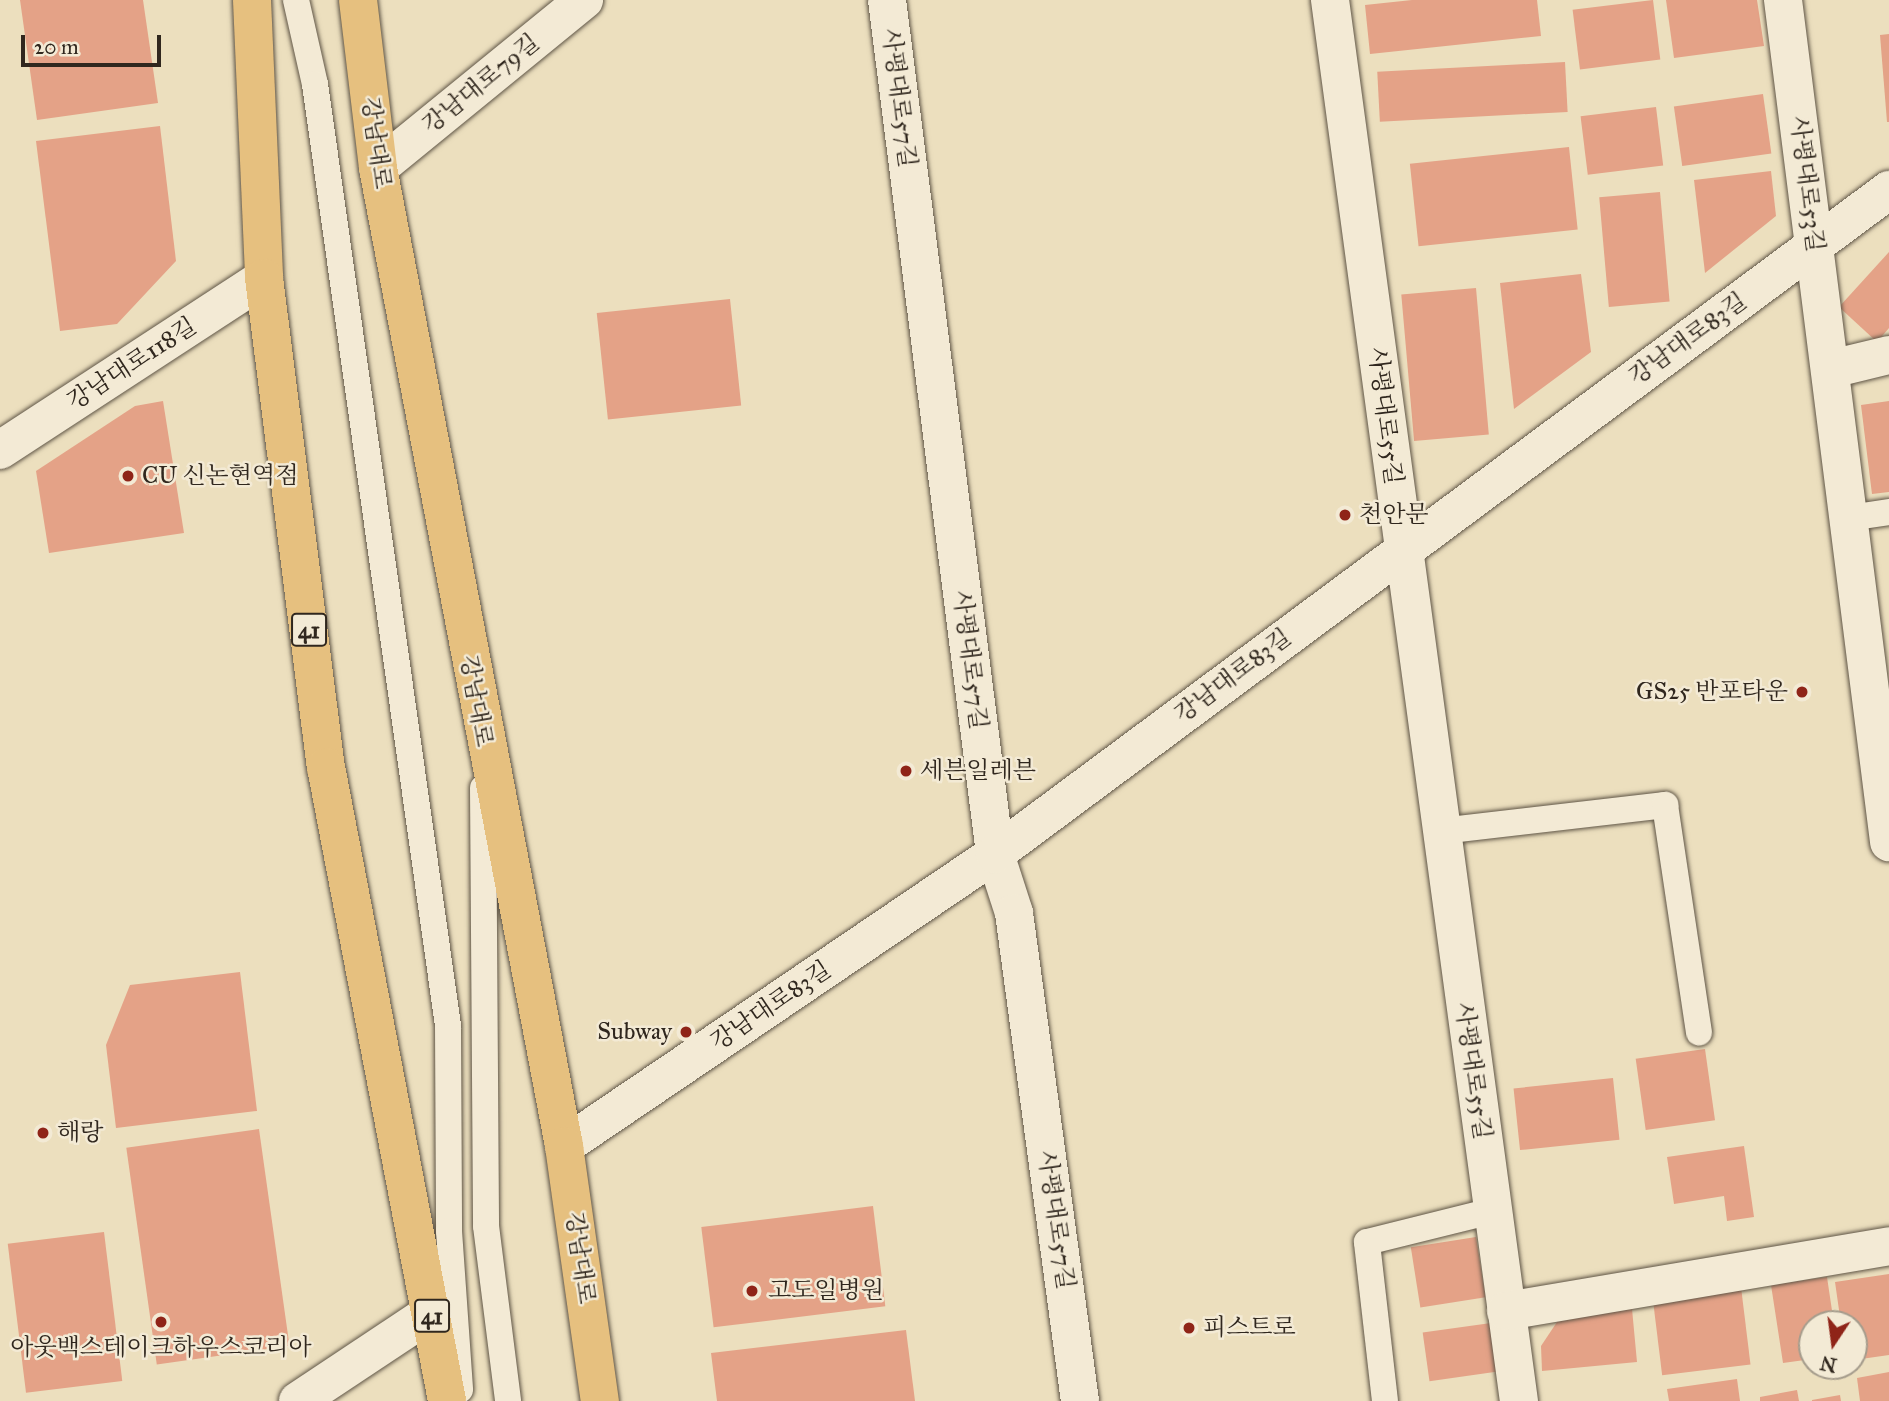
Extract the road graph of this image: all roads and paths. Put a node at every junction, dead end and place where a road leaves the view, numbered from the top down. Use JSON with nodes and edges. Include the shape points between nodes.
{"nodes":[{"id":1,"x":252,"y":0,"type":"edge"},
{"id":2,"x":296,"y":0,"type":"edge"},
{"id":3,"x":358,"y":0,"type":"edge"},
{"id":4,"x":584,"y":0,"type":"edge"},
{"id":5,"x":887,"y":0,"type":"edge"},
{"id":6,"x":1330,"y":0,"type":"edge"},
{"id":7,"x":1783,"y":0,"type":"edge"},
{"id":8,"x":378,"y":168,"type":"junction"},
{"id":9,"x":1889,"y":190,"type":"edge"},
{"id":10,"x":1815,"y":245,"type":"junction"},
{"id":11,"x":264,"y":278,"type":"junction"},
{"id":12,"x":1889,"y":355,"type":"edge"},
{"id":13,"x":1830,"y":369,"type":"junction"},
{"id":14,"x":0,"y":450,"type":"edge"},
{"id":15,"x":1889,"y":512,"type":"edge"},
{"id":16,"x":1849,"y":518,"type":"junction"},
{"id":17,"x":1402,"y":549,"type":"junction"},
{"id":18,"x":484,"y":745,"type":"junction"},
{"id":19,"x":1441,"y":831,"type":"junction"},
{"id":20,"x":1889,"y":842,"type":"edge"},
{"id":21,"x":995,"y":854,"type":"junction"},
{"id":22,"x":1699,"y":1032,"type":"dead end"},
{"id":23,"x":564,"y":1146,"type":"junction"},
{"id":24,"x":1492,"y":1211,"type":"junction"},
{"id":25,"x":1889,"y":1246,"type":"edge"},
{"id":26,"x":1506,"y":1311,"type":"junction"},
{"id":27,"x":432,"y":1312,"type":"junction"},
{"id":28,"x":298,"y":1401,"type":"edge"},
{"id":29,"x":447,"y":1401,"type":"edge"},
{"id":30,"x":461,"y":1401,"type":"edge"},
{"id":31,"x":508,"y":1401,"type":"edge"},
{"id":32,"x":600,"y":1401,"type":"edge"},
{"id":33,"x":1080,"y":1401,"type":"edge"},
{"id":34,"x":1385,"y":1401,"type":"edge"},
{"id":35,"x":1519,"y":1401,"type":"edge"}],
"edges":[{"from":1,"to":11,"type":"main road","number":"41"},
{"from":2,"to":30,"type":"lane","via":[[315,84],[448,1026],[449,1230]]},
{"from":3,"to":8,"type":"main road","name":"강남대로"},
{"from":4,"to":8,"type":"street","name":"강남대로79길"},
{"from":5,"to":21,"type":"street","name":"사평대로57길"},
{"from":6,"to":17,"type":"street","name":"사평대로55길"},
{"from":7,"to":10,"type":"street","name":"사평대로53길"},
{"from":8,"to":18,"type":"main road","name":"강남대로"},
{"from":9,"to":10,"type":"street","name":"강남대로83길"},
{"from":10,"to":13,"type":"street","name":"사평대로53길"},
{"from":10,"to":17,"type":"street","name":"강남대로83길"},
{"from":11,"to":14,"type":"street","name":"강남대로118길"},
{"from":11,"to":27,"type":"main road","number":"41","via":[[326,766]]},
{"from":12,"to":13,"type":"street"},
{"from":13,"to":16,"type":"street","name":"사평대로53길"},
{"from":15,"to":16,"type":"lane"},
{"from":16,"to":20,"type":"street","name":"사평대로53길"},
{"from":17,"to":19,"type":"street","name":"사평대로55길"},
{"from":17,"to":21,"type":"street","name":"강남대로83길"},
{"from":18,"to":23,"type":"main road","name":"강남대로"},
{"from":18,"to":31,"type":"lane","via":[[486,1226]]},
{"from":19,"to":22,"type":"lane","via":[[1665,805]]},
{"from":19,"to":24,"type":"street","name":"사평대로55길"},
{"from":21,"to":23,"type":"street","name":"강남대로83길"},
{"from":21,"to":33,"type":"street","name":"사평대로57길","via":[[1014,913]]},
{"from":23,"to":32,"type":"main road","name":"강남대로"},
{"from":24,"to":26,"type":"street","name":"사평대로55길"},
{"from":24,"to":34,"type":"lane","via":[[1367,1242]]},
{"from":25,"to":26,"type":"street"},
{"from":26,"to":35,"type":"street","name":"사평대로55길"},
{"from":27,"to":28,"type":"street"},
{"from":27,"to":29,"type":"main road","number":"41"}]}
